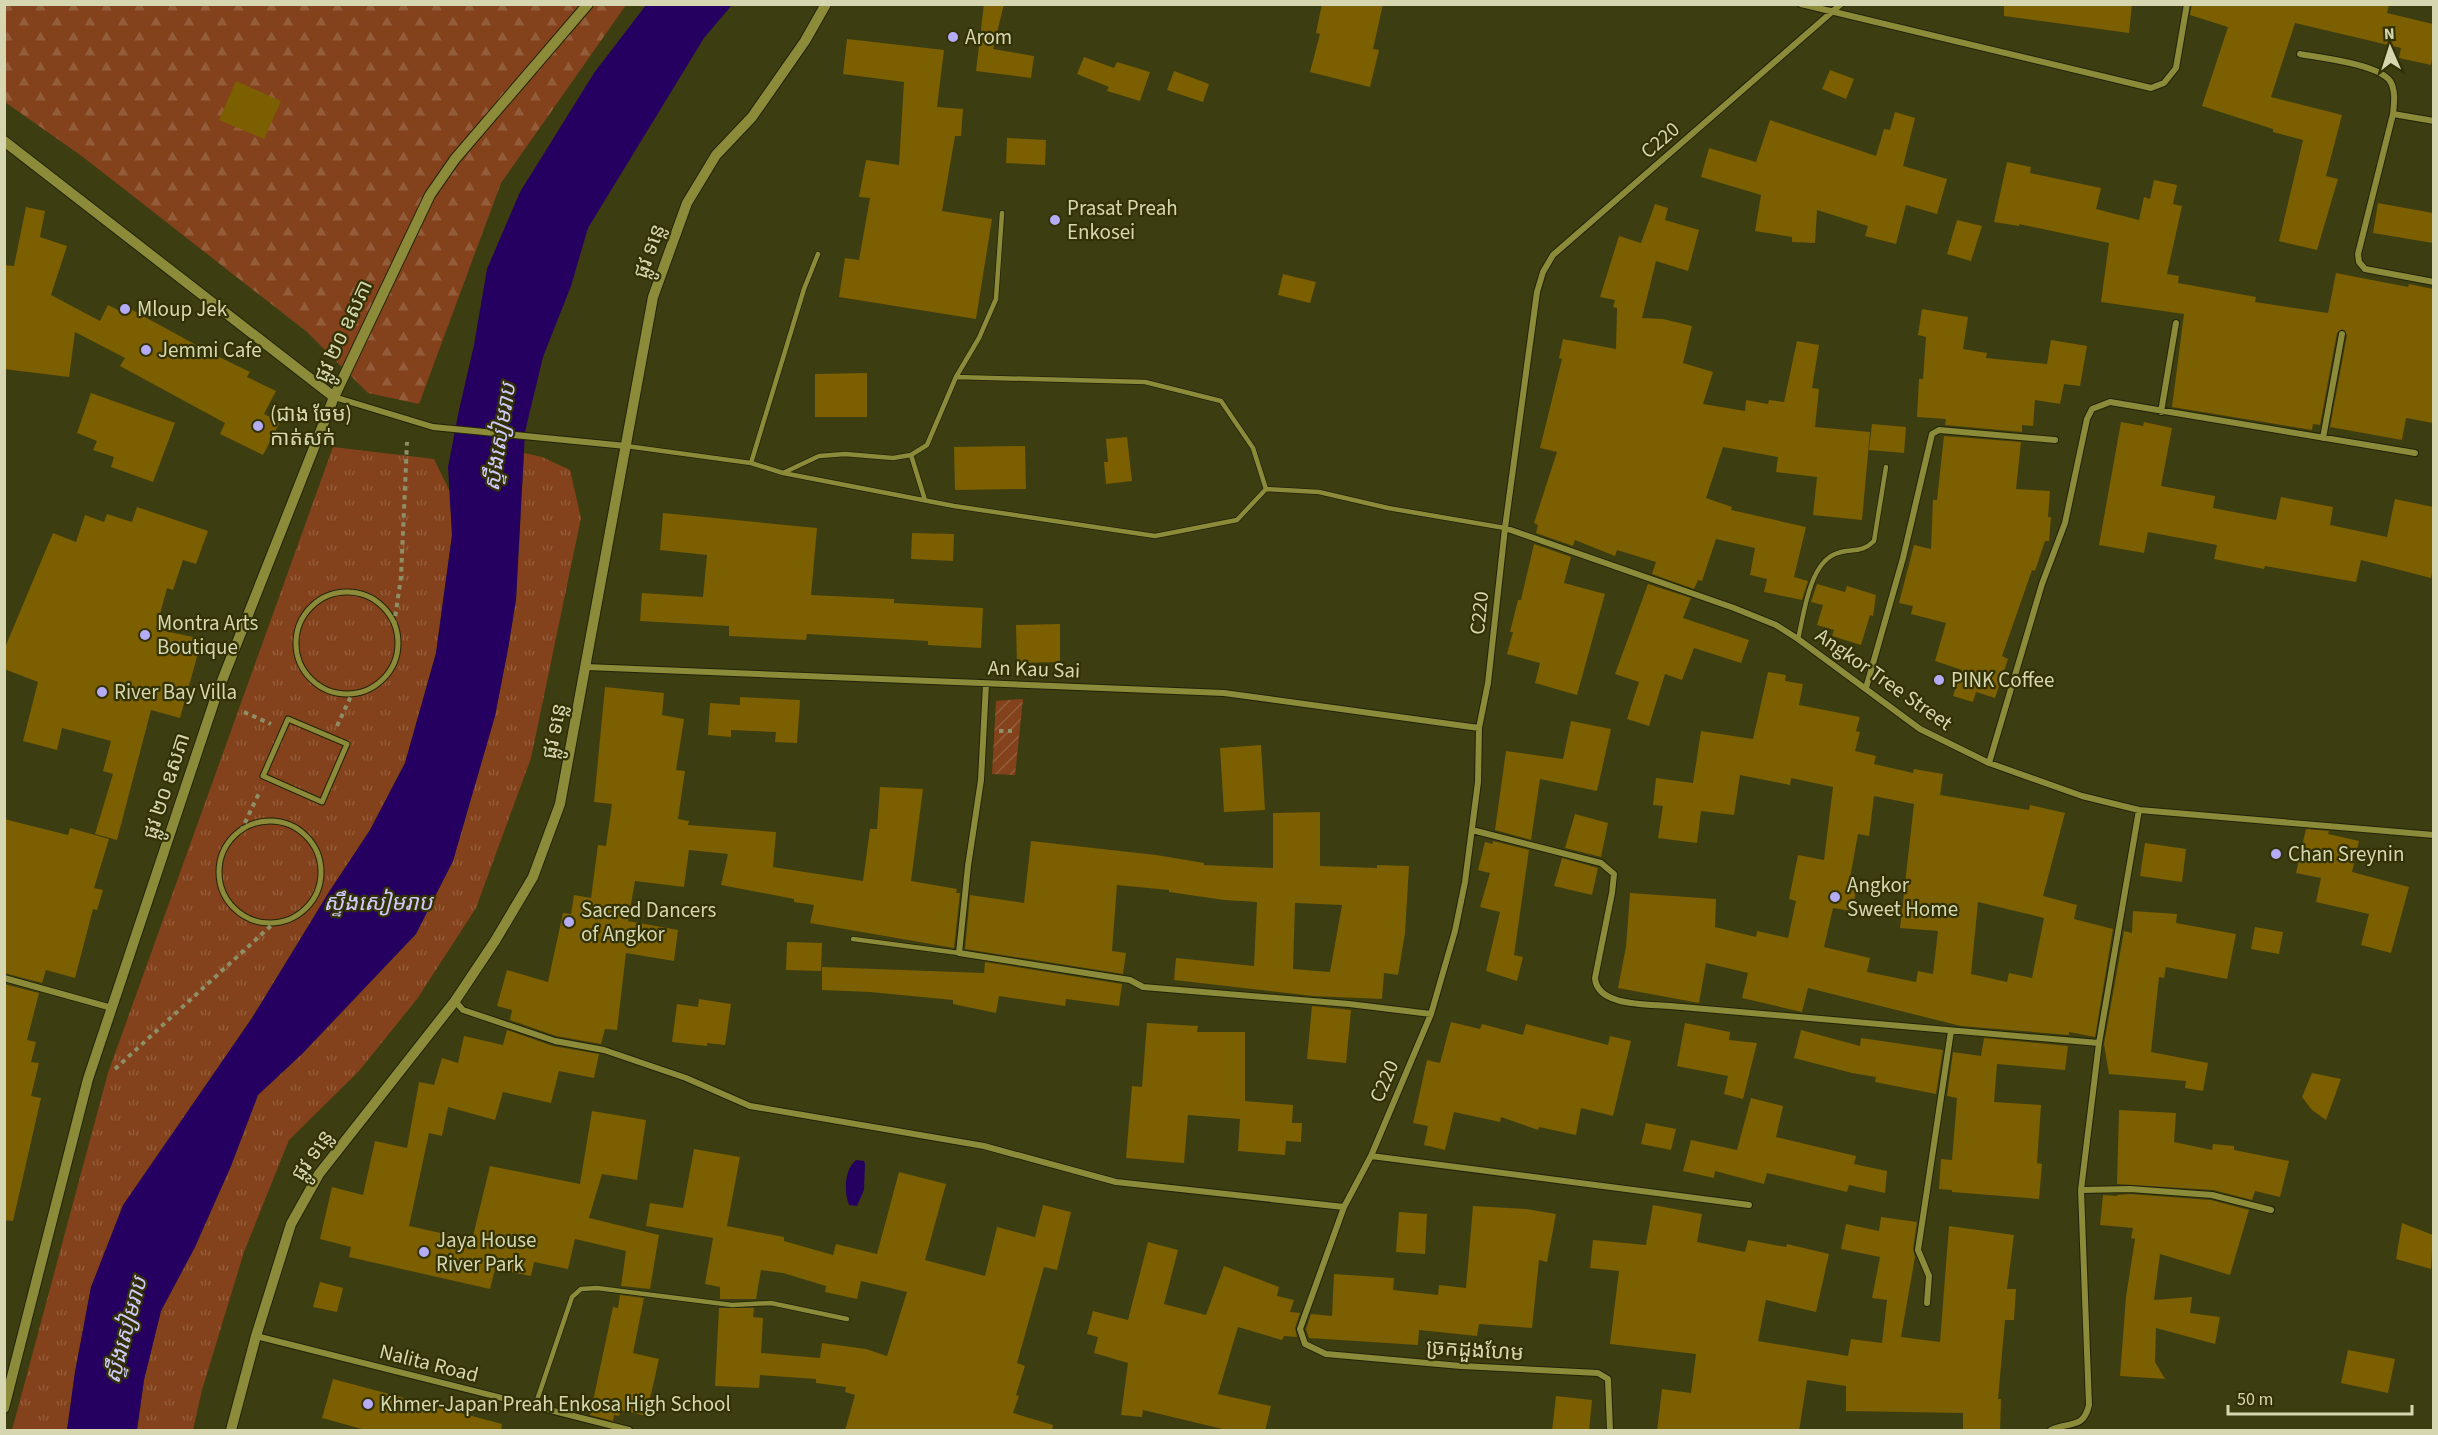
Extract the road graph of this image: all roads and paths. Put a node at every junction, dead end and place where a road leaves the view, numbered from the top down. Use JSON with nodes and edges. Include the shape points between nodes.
{"nodes":[{"id":1,"x":588,"y":4,"type":"edge"},
{"id":2,"x":826,"y":4,"type":"edge"},
{"id":3,"x":1801,"y":4,"type":"edge"},
{"id":4,"x":1840,"y":4,"type":"edge"},
{"id":5,"x":2187,"y":4,"type":"edge"},
{"id":6,"x":1833,"y":10,"type":"junction"},
{"id":7,"x":2300,"y":54,"type":"dead end"},
{"id":8,"x":2393,"y":114,"type":"junction"},
{"id":9,"x":2433,"y":121,"type":"edge"},
{"id":10,"x":4,"y":141,"type":"edge"},
{"id":11,"x":1002,"y":213,"type":"dead end"},
{"id":12,"x":818,"y":254,"type":"dead end"},
{"id":13,"x":2433,"y":282,"type":"edge"},
{"id":14,"x":2176,"y":323,"type":"dead end"},
{"id":15,"x":2342,"y":334,"type":"dead end"},
{"id":16,"x":956,"y":377,"type":"junction"},
{"id":17,"x":334,"y":398,"type":"junction"},
{"id":18,"x":2161,"y":412,"type":"junction"},
{"id":19,"x":2323,"y":438,"type":"junction"},
{"id":20,"x":2055,"y":440,"type":"dead end"},
{"id":21,"x":407,"y":442,"type":"dead end"},
{"id":22,"x":626,"y":446,"type":"junction"},
{"id":23,"x":2415,"y":453,"type":"dead end"},
{"id":24,"x":911,"y":455,"type":"junction"},
{"id":25,"x":751,"y":463,"type":"junction"},
{"id":26,"x":1886,"y":467,"type":"dead end"},
{"id":27,"x":783,"y":473,"type":"junction"},
{"id":28,"x":1266,"y":489,"type":"junction"},
{"id":29,"x":925,"y":500,"type":"junction"},
{"id":30,"x":1505,"y":528,"type":"junction"},
{"id":31,"x":394,"y":625,"type":"junction"},
{"id":32,"x":1798,"y":639,"type":"junction"},
{"id":33,"x":586,"y":667,"type":"junction"},
{"id":34,"x":986,"y":684,"type":"junction"},
{"id":35,"x":1866,"y":688,"type":"junction"},
{"id":36,"x":352,"y":693,"type":"junction"},
{"id":37,"x":244,"y":712,"type":"dead end"},
{"id":38,"x":1479,"y":728,"type":"junction"},
{"id":39,"x":283,"y":729,"type":"junction"},
{"id":40,"x":332,"y":738,"type":"junction"},
{"id":41,"x":1989,"y":763,"type":"junction"},
{"id":42,"x":267,"y":778,"type":"junction"},
{"id":43,"x":2139,"y":810,"type":"junction"},
{"id":44,"x":1472,"y":830,"type":"junction"},
{"id":45,"x":241,"y":831,"type":"junction"},
{"id":46,"x":2433,"y":835,"type":"edge"},
{"id":47,"x":275,"y":922,"type":"junction"},
{"id":48,"x":853,"y":939,"type":"dead end"},
{"id":49,"x":959,"y":953,"type":"junction"},
{"id":50,"x":4,"y":978,"type":"edge"},
{"id":51,"x":455,"y":1002,"type":"junction"},
{"id":52,"x":112,"y":1008,"type":"junction"},
{"id":53,"x":1431,"y":1014,"type":"junction"},
{"id":54,"x":1951,"y":1031,"type":"junction"},
{"id":55,"x":2099,"y":1043,"type":"junction"},
{"id":56,"x":115,"y":1069,"type":"dead end"},
{"id":57,"x":1371,"y":1156,"type":"junction"},
{"id":58,"x":2081,"y":1190,"type":"junction"},
{"id":59,"x":1749,"y":1205,"type":"dead end"},
{"id":60,"x":1344,"y":1207,"type":"junction"},
{"id":61,"x":2271,"y":1210,"type":"dead end"},
{"id":62,"x":1927,"y":1303,"type":"dead end"},
{"id":63,"x":847,"y":1319,"type":"dead end"},
{"id":64,"x":1300,"y":1329,"type":"joint"},
{"id":65,"x":256,"y":1335,"type":"junction"},
{"id":66,"x":535,"y":1406,"type":"junction"},
{"id":67,"x":4,"y":1408,"type":"edge"},
{"id":68,"x":231,"y":1431,"type":"edge"},
{"id":69,"x":629,"y":1431,"type":"edge"},
{"id":70,"x":1610,"y":1431,"type":"edge"},
{"id":71,"x":2051,"y":1431,"type":"edge"}],
"edges":[{"from":1,"to":17,"type":"street","name":"ផ្លូវ ២០ ឧសភា","via":[[455,159],[430,195]]},
{"from":2,"to":22,"type":"street","name":"ផ្លូវ ទន្លេ","via":[[752,117],[716,154],[687,203],[652,297]]},
{"from":3,"to":6,"type":"street"},
{"from":4,"to":6,"type":"street","name":"C220"},
{"from":5,"to":6,"type":"street","via":[[2176,68],[2164,83],[2151,88]]},
{"from":6,"to":30,"type":"street","name":"C220","via":[[1553,255],[1537,292]]},
{"from":7,"to":8,"type":"street","via":[[2383,74],[2392,83]]},
{"from":8,"to":9,"type":"street"},
{"from":8,"to":13,"type":"street","via":[[2358,262],[2365,269]]},
{"from":10,"to":17,"type":"street"},
{"from":11,"to":16,"type":"lane","via":[[996,299]]},
{"from":12,"to":25,"type":"lane"},
{"from":14,"to":18,"type":"street"},
{"from":15,"to":19,"type":"street"},
{"from":16,"to":24,"type":"lane","via":[[927,445]]},
{"from":16,"to":28,"type":"lane","via":[[1146,382],[1221,401],[1253,448]]},
{"from":17,"to":22,"type":"street","via":[[433,427]]},
{"from":17,"to":52,"type":"street","name":"ផ្លូវ ២០ ឧសភា","via":[[216,696]]},
{"from":18,"to":19,"type":"street"},
{"from":18,"to":41,"type":"street","via":[[2110,402],[2092,409],[2087,419],[2065,524],[2042,584]]},
{"from":19,"to":23,"type":"street"},
{"from":20,"to":35,"type":"street","via":[[1939,430],[1932,434],[1903,558]]},
{"from":21,"to":31,"type":"path","via":[[401,578]]},
{"from":22,"to":25,"type":"lane"},
{"from":22,"to":33,"type":"street","name":"ផ្លូវ ទន្លេ"},
{"from":24,"to":27,"type":"lane","via":[[819,456]]},
{"from":24,"to":29,"type":"lane"},
{"from":25,"to":27,"type":"lane"},
{"from":26,"to":32,"type":"lane","via":[[1874,541],[1865,549],[1836,553],[1821,562],[1810,588]]},
{"from":27,"to":29,"type":"lane"},
{"from":28,"to":29,"type":"lane","via":[[1237,520],[1155,536]]},
{"from":28,"to":30,"type":"lane","via":[[1319,492]]},
{"from":30,"to":32,"type":"street","name":"Angkor Tree Street","via":[[1734,608]]},
{"from":30,"to":38,"type":"street","name":"C220","via":[[1488,683]]},
{"from":31,"to":36,"type":"street","via":[[397,651],[390,670],[376,684]]},
{"from":31,"to":36,"type":"street","via":[[379,604],[355,593],[328,596],[307,611],[296,635],[299,661],[305,673],[326,690]]},
{"from":32,"to":35,"type":"street","name":"Angkor Tree Street"},
{"from":33,"to":34,"type":"street","name":"An Kau Sai"},
{"from":33,"to":51,"type":"street","name":"ផ្លូវ ទន្លេ","via":[[560,804],[532,877]]},
{"from":34,"to":38,"type":"street","name":"An Kau Sai","via":[[1224,693]]},
{"from":34,"to":49,"type":"street","via":[[981,780]]},
{"from":35,"to":41,"type":"street","name":"Angkor Tree Street","via":[[1920,729]]},
{"from":36,"to":40,"type":"path"},
{"from":37,"to":39,"type":"path"},
{"from":38,"to":44,"type":"street","name":"C220"},
{"from":39,"to":40,"type":"street","via":[[288,719]]},
{"from":39,"to":42,"type":"street","via":[[262,776]]},
{"from":40,"to":42,"type":"street","via":[[347,744],[322,802]]},
{"from":41,"to":43,"type":"street","name":"Angkor Tree Street","via":[[2082,796]]},
{"from":42,"to":45,"type":"path"},
{"from":43,"to":46,"type":"street","name":"Angkor Tree Street"},
{"from":43,"to":55,"type":"street"},
{"from":44,"to":53,"type":"street","name":"C220","via":[[1455,932]]},
{"from":44,"to":54,"type":"street","via":[[1601,863],[1614,874],[1595,978],[1600,991],[1610,998]]},
{"from":45,"to":47,"type":"street","via":[[227,845],[220,864],[223,890],[238,911],[262,922]]},
{"from":45,"to":47,"type":"street","via":[[259,823],[279,822],[303,832],[318,854],[321,880],[317,893],[300,913]]},
{"from":47,"to":56,"type":"path"},
{"from":48,"to":49,"type":"lane"},
{"from":49,"to":53,"type":"street","via":[[1130,980],[1143,987]]},
{"from":50,"to":52,"type":"street"},
{"from":51,"to":60,"type":"street","via":[[463,1010],[555,1041],[604,1050],[686,1078],[750,1106],[984,1146],[1116,1182]]},
{"from":51,"to":65,"type":"street","name":"ផ្លូវ ទន្លេ","via":[[319,1174],[291,1224]]},
{"from":52,"to":67,"type":"street","name":"ផ្លូវ ២០ ឧសភា","via":[[88,1079]]},
{"from":53,"to":57,"type":"street","name":"C220"},
{"from":54,"to":55,"type":"street"},
{"from":54,"to":62,"type":"street","via":[[1918,1250],[1929,1276]]},
{"from":55,"to":58,"type":"street"},
{"from":57,"to":59,"type":"street"},
{"from":57,"to":60,"type":"street","name":"C220"},
{"from":58,"to":61,"type":"street","via":[[2212,1194]]},
{"from":58,"to":71,"type":"street","via":[[2090,1404],[2086,1416],[2077,1424]]},
{"from":60,"to":64,"type":"street","name":"C220"},
{"from":63,"to":66,"type":"lane","via":[[771,1303],[732,1305],[581,1289],[572,1297]]},
{"from":64,"to":70,"type":"street","name":"ច្រកដួងហែម","via":[[1305,1344],[1326,1354],[1598,1373],[1608,1379]]},
{"from":65,"to":66,"type":"street","name":"Nalita Road"},
{"from":65,"to":68,"type":"street","name":"ផ្លូវ ទន្លេ"},
{"from":66,"to":69,"type":"street","name":"Nalita Road"}]}
